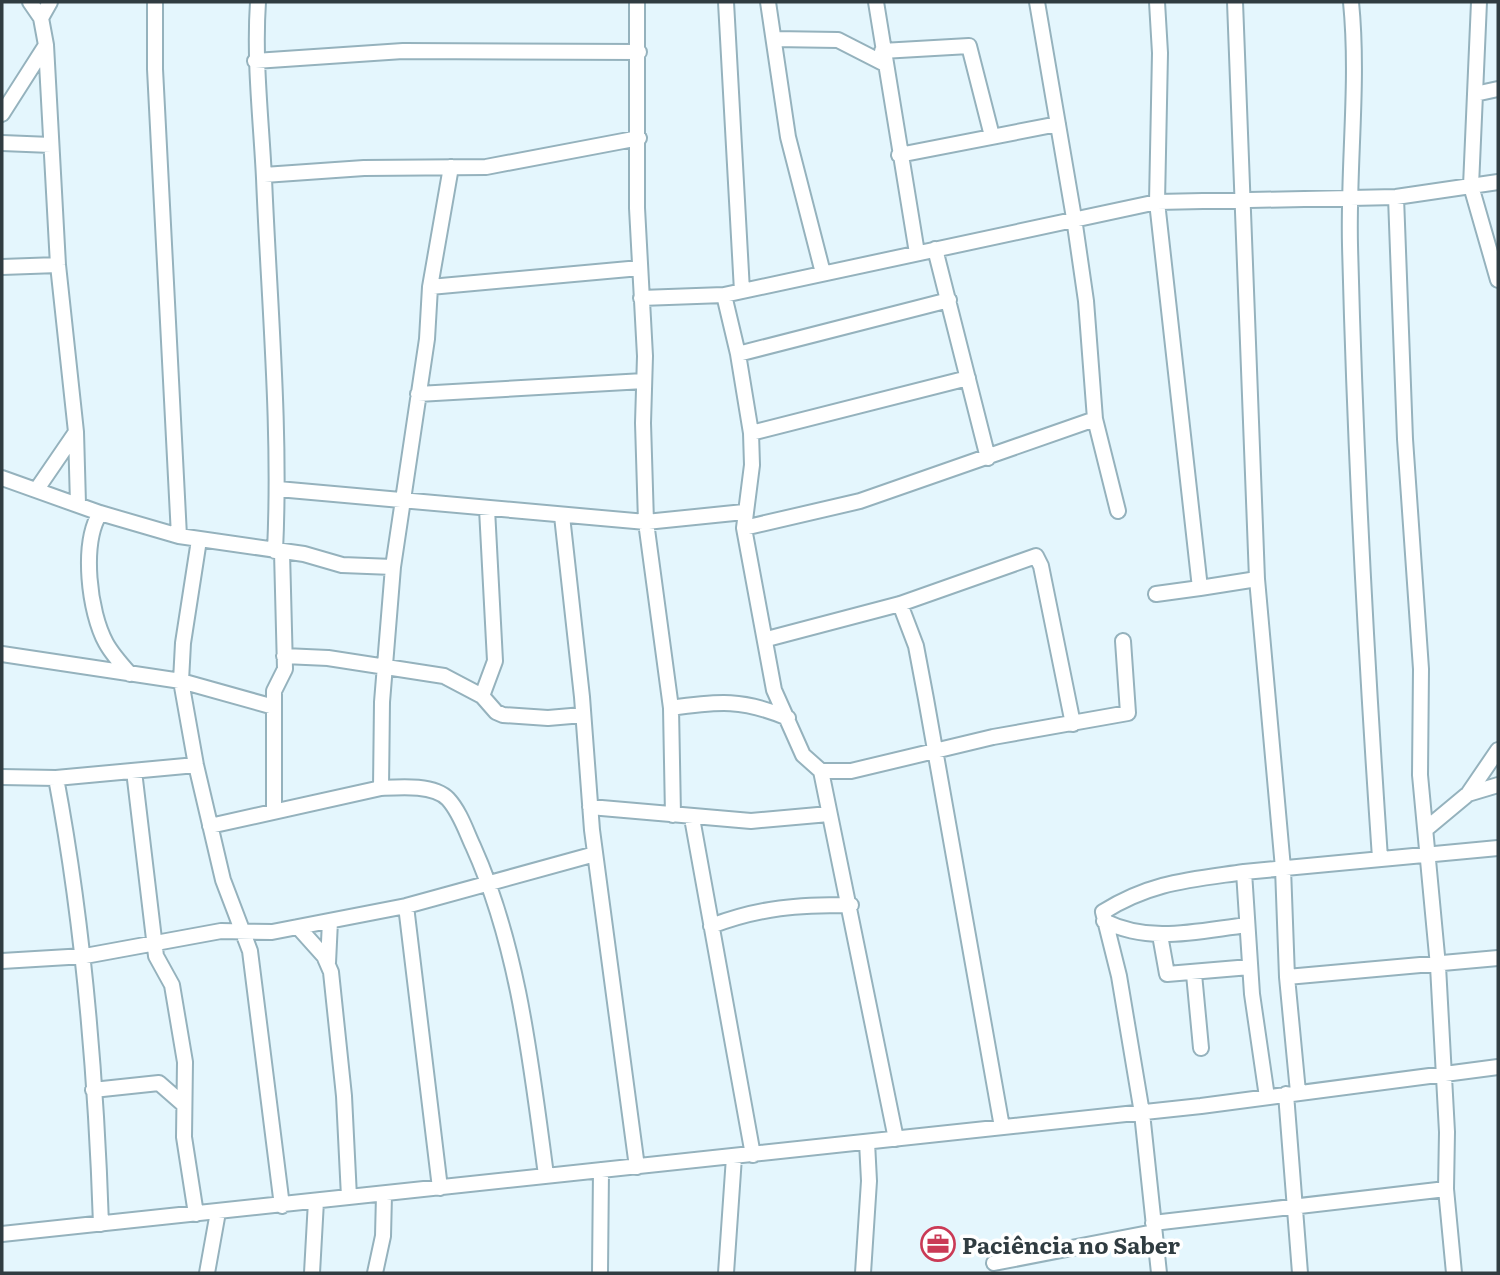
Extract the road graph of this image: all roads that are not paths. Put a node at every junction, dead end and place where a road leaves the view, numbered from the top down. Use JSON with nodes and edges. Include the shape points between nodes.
{"nodes":[{"id":1,"x":30,"y":2,"type":"edge"},
{"id":2,"x":50,"y":2,"type":"edge"},
{"id":3,"x":155,"y":2,"type":"edge"},
{"id":4,"x":258,"y":2,"type":"edge"},
{"id":5,"x":637,"y":2,"type":"edge"},
{"id":6,"x":726,"y":2,"type":"edge"},
{"id":7,"x":768,"y":2,"type":"edge"},
{"id":8,"x":876,"y":2,"type":"edge"},
{"id":9,"x":1037,"y":2,"type":"edge"},
{"id":10,"x":1157,"y":2,"type":"edge"},
{"id":11,"x":1235,"y":2,"type":"edge"},
{"id":12,"x":1351,"y":2,"type":"edge"},
{"id":13,"x":1479,"y":2,"type":"edge"},
{"id":14,"x":41,"y":18,"type":"junction"},
{"id":15,"x":774,"y":39,"type":"junction"},
{"id":16,"x":46,"y":45,"type":"junction"},
{"id":17,"x":639,"y":52,"type":"junction"},
{"id":18,"x":883,"y":57,"type":"junction"},
{"id":19,"x":255,"y":61,"type":"junction"},
{"id":20,"x":1498,"y":89,"type":"edge"},
{"id":21,"x":1475,"y":94,"type":"junction"},
{"id":22,"x":2,"y":114,"type":"edge"},
{"id":23,"x":1058,"y":124,"type":"junction"},
{"id":24,"x":992,"y":136,"type":"junction"},
{"id":25,"x":639,"y":138,"type":"junction"},
{"id":26,"x":2,"y":143,"type":"edge"},
{"id":27,"x":51,"y":145,"type":"junction"},
{"id":28,"x":899,"y":155,"type":"junction"},
{"id":29,"x":451,"y":167,"type":"junction"},
{"id":30,"x":264,"y":175,"type":"junction"},
{"id":31,"x":1498,"y":182,"type":"edge"},
{"id":32,"x":1471,"y":186,"type":"junction"},
{"id":33,"x":1348,"y":197,"type":"junction"},
{"id":34,"x":1396,"y":197,"type":"junction"},
{"id":35,"x":1241,"y":201,"type":"junction"},
{"id":36,"x":1157,"y":202,"type":"junction"},
{"id":37,"x":1074,"y":218,"type":"junction"},
{"id":38,"x":935,"y":249,"type":"junction"},
{"id":39,"x":917,"y":253,"type":"junction"},
{"id":40,"x":58,"y":265,"type":"junction"},
{"id":41,"x":2,"y":267,"type":"edge"},
{"id":42,"x":640,"y":268,"type":"junction"},
{"id":43,"x":823,"y":274,"type":"junction"},
{"id":44,"x":1498,"y":280,"type":"edge"},
{"id":45,"x":430,"y":287,"type":"junction"},
{"id":46,"x":742,"y":291,"type":"junction"},
{"id":47,"x":724,"y":295,"type":"junction"},
{"id":48,"x":641,"y":298,"type":"junction"},
{"id":49,"x":949,"y":300,"type":"junction"},
{"id":50,"x":738,"y":354,"type":"junction"},
{"id":51,"x":968,"y":378,"type":"junction"},
{"id":52,"x":644,"y":381,"type":"junction"},
{"id":53,"x":418,"y":394,"type":"junction"},
{"id":54,"x":1095,"y":419,"type":"junction"},
{"id":55,"x":76,"y":432,"type":"junction"},
{"id":56,"x":751,"y":433,"type":"junction"},
{"id":57,"x":988,"y":458,"type":"junction"},
{"id":58,"x":2,"y":478,"type":"edge"},
{"id":59,"x":37,"y":489,"type":"junction"},
{"id":60,"x":278,"y":489,"type":"junction"},
{"id":61,"x":403,"y":502,"type":"junction"},
{"id":62,"x":78,"y":505,"type":"junction"},
{"id":63,"x":487,"y":509,"type":"junction"},
{"id":64,"x":1118,"y":511,"type":"dead end"},
{"id":65,"x":744,"y":512,"type":"junction"},
{"id":66,"x":100,"y":513,"type":"junction"},
{"id":67,"x":562,"y":516,"type":"junction"},
{"id":68,"x":646,"y":522,"type":"junction"},
{"id":69,"x":744,"y":528,"type":"junction"},
{"id":70,"x":179,"y":536,"type":"junction"},
{"id":71,"x":199,"y":540,"type":"junction"},
{"id":72,"x":278,"y":552,"type":"junction"},
{"id":73,"x":393,"y":567,"type":"junction"},
{"id":74,"x":1257,"y":579,"type":"junction"},
{"id":75,"x":1199,"y":588,"type":"junction"},
{"id":76,"x":1156,"y":594,"type":"dead end"},
{"id":77,"x":900,"y":604,"type":"junction"},
{"id":78,"x":767,"y":639,"type":"junction"},
{"id":79,"x":1123,"y":641,"type":"dead end"},
{"id":80,"x":2,"y":654,"type":"edge"},
{"id":81,"x":284,"y":656,"type":"junction"},
{"id":82,"x":385,"y":668,"type":"junction"},
{"id":83,"x":130,"y":674,"type":"junction"},
{"id":84,"x":181,"y":681,"type":"junction"},
{"id":85,"x":482,"y":696,"type":"junction"},
{"id":86,"x":274,"y":707,"type":"junction"},
{"id":87,"x":671,"y":708,"type":"junction"},
{"id":88,"x":583,"y":715,"type":"junction"},
{"id":89,"x":788,"y":718,"type":"junction"},
{"id":90,"x":1073,"y":724,"type":"junction"},
{"id":91,"x":935,"y":751,"type":"junction"},
{"id":92,"x":1498,"y":751,"type":"edge"},
{"id":93,"x":196,"y":765,"type":"junction"},
{"id":94,"x":134,"y":771,"type":"junction"},
{"id":95,"x":821,"y":771,"type":"junction"},
{"id":96,"x":2,"y":777,"type":"edge"},
{"id":97,"x":55,"y":778,"type":"junction"},
{"id":98,"x":1498,"y":785,"type":"edge"},
{"id":99,"x":381,"y":788,"type":"junction"},
{"id":100,"x":1468,"y":794,"type":"junction"},
{"id":101,"x":590,"y":807,"type":"junction"},
{"id":102,"x":274,"y":810,"type":"junction"},
{"id":103,"x":829,"y":814,"type":"junction"},
{"id":104,"x":673,"y":815,"type":"junction"},
{"id":105,"x":692,"y":818,"type":"junction"},
{"id":106,"x":210,"y":827,"type":"junction"},
{"id":107,"x":1426,"y":829,"type":"junction"},
{"id":108,"x":1498,"y":848,"type":"edge"},
{"id":109,"x":595,"y":854,"type":"junction"},
{"id":110,"x":1429,"y":855,"type":"junction"},
{"id":111,"x":1380,"y":858,"type":"junction"},
{"id":112,"x":1283,"y":868,"type":"junction"},
{"id":113,"x":1244,"y":872,"type":"junction"},
{"id":114,"x":490,"y":883,"type":"junction"},
{"id":115,"x":851,"y":905,"type":"junction"},
{"id":116,"x":405,"y":906,"type":"junction"},
{"id":117,"x":231,"y":909,"type":"junction"},
{"id":118,"x":1104,"y":920,"type":"junction"},
{"id":119,"x":330,"y":921,"type":"junction"},
{"id":120,"x":1247,"y":925,"type":"junction"},
{"id":121,"x":711,"y":926,"type":"junction"},
{"id":122,"x":298,"y":927,"type":"junction"},
{"id":123,"x":242,"y":929,"type":"junction"},
{"id":124,"x":221,"y":931,"type":"junction"},
{"id":125,"x":272,"y":932,"type":"junction"},
{"id":126,"x":1160,"y":935,"type":"junction"},
{"id":127,"x":155,"y":944,"type":"junction"},
{"id":128,"x":250,"y":951,"type":"junction"},
{"id":129,"x":85,"y":956,"type":"junction"},
{"id":130,"x":1498,"y":958,"type":"edge"},
{"id":131,"x":2,"y":961,"type":"edge"},
{"id":132,"x":328,"y":962,"type":"junction"},
{"id":133,"x":1438,"y":966,"type":"junction"},
{"id":134,"x":1250,"y":967,"type":"junction"},
{"id":135,"x":1194,"y":974,"type":"junction"},
{"id":136,"x":1287,"y":977,"type":"junction"},
{"id":137,"x":1201,"y":1048,"type":"dead end"},
{"id":138,"x":1498,"y":1067,"type":"edge"},
{"id":139,"x":1444,"y":1073,"type":"junction"},
{"id":140,"x":93,"y":1090,"type":"junction"},
{"id":141,"x":1292,"y":1093,"type":"junction"},
{"id":142,"x":1267,"y":1097,"type":"junction"},
{"id":143,"x":183,"y":1104,"type":"junction"},
{"id":144,"x":1142,"y":1113,"type":"junction"},
{"id":145,"x":1002,"y":1127,"type":"junction"},
{"id":146,"x":896,"y":1139,"type":"junction"},
{"id":147,"x":867,"y":1142,"type":"junction"},
{"id":148,"x":753,"y":1154,"type":"junction"},
{"id":149,"x":734,"y":1157,"type":"junction"},
{"id":150,"x":637,"y":1167,"type":"junction"},
{"id":151,"x":601,"y":1171,"type":"junction"},
{"id":152,"x":546,"y":1175,"type":"junction"},
{"id":153,"x":440,"y":1188,"type":"junction"},
{"id":154,"x":1446,"y":1189,"type":"junction"},
{"id":155,"x":384,"y":1195,"type":"junction"},
{"id":156,"x":349,"y":1197,"type":"junction"},
{"id":157,"x":316,"y":1201,"type":"junction"},
{"id":158,"x":1293,"y":1204,"type":"junction"},
{"id":159,"x":282,"y":1206,"type":"junction"},
{"id":160,"x":218,"y":1212,"type":"junction"},
{"id":161,"x":196,"y":1214,"type":"junction"},
{"id":162,"x":101,"y":1224,"type":"junction"},
{"id":163,"x":1154,"y":1227,"type":"junction"},
{"id":164,"x":2,"y":1234,"type":"edge"},
{"id":165,"x":993,"y":1262,"type":"dead end"},
{"id":166,"x":207,"y":1273,"type":"edge"},
{"id":167,"x":312,"y":1273,"type":"edge"},
{"id":168,"x":375,"y":1273,"type":"edge"},
{"id":169,"x":600,"y":1273,"type":"edge"},
{"id":170,"x":726,"y":1273,"type":"edge"},
{"id":171,"x":863,"y":1273,"type":"edge"},
{"id":172,"x":1159,"y":1273,"type":"edge"},
{"id":173,"x":1300,"y":1273,"type":"edge"},
{"id":174,"x":1454,"y":1273,"type":"edge"}],
"edges":[{"from":1,"to":14,"type":"street"},
{"from":2,"to":14,"type":"street"},
{"from":3,"to":70,"type":"street"},
{"from":4,"to":19,"type":"street"},
{"from":5,"to":17,"type":"street"},
{"from":6,"to":46,"type":"street"},
{"from":7,"to":15,"type":"street"},
{"from":8,"to":18,"type":"street"},
{"from":9,"to":23,"type":"street"},
{"from":10,"to":36,"type":"street"},
{"from":11,"to":35,"type":"street"},
{"from":12,"to":33,"type":"street","via":[[1355,40]]},
{"from":13,"to":21,"type":"street"},
{"from":14,"to":16,"type":"street"},
{"from":15,"to":18,"type":"street","via":[[838,40]]},
{"from":15,"to":43,"type":"street","via":[[788,137]]},
{"from":16,"to":22,"type":"street"},
{"from":16,"to":27,"type":"street"},
{"from":17,"to":19,"type":"street","via":[[403,51]]},
{"from":17,"to":25,"type":"street"},
{"from":18,"to":24,"type":"street","via":[[969,46]]},
{"from":18,"to":28,"type":"street"},
{"from":19,"to":30,"type":"street"},
{"from":20,"to":21,"type":"street"},
{"from":21,"to":32,"type":"street"},
{"from":23,"to":24,"type":"street"},
{"from":23,"to":37,"type":"street"},
{"from":24,"to":28,"type":"street"},
{"from":25,"to":29,"type":"street","via":[[520,163]]},
{"from":25,"to":42,"type":"street"},
{"from":26,"to":27,"type":"street"},
{"from":27,"to":40,"type":"street"},
{"from":28,"to":39,"type":"street"},
{"from":29,"to":30,"type":"street"},
{"from":29,"to":45,"type":"street"},
{"from":30,"to":60,"type":"street"},
{"from":31,"to":32,"type":"street"},
{"from":32,"to":34,"type":"street"},
{"from":32,"to":44,"type":"street"},
{"from":33,"to":34,"type":"street"},
{"from":33,"to":35,"type":"street"},
{"from":33,"to":111,"type":"street","via":[[1355,424]]},
{"from":34,"to":107,"type":"street"},
{"from":35,"to":36,"type":"street"},
{"from":35,"to":74,"type":"street"},
{"from":36,"to":37,"type":"street"},
{"from":36,"to":75,"type":"street"},
{"from":37,"to":38,"type":"street"},
{"from":37,"to":54,"type":"street"},
{"from":38,"to":39,"type":"street"},
{"from":38,"to":49,"type":"street"},
{"from":39,"to":43,"type":"street"},
{"from":40,"to":41,"type":"street"},
{"from":40,"to":55,"type":"street"},
{"from":42,"to":45,"type":"street"},
{"from":42,"to":48,"type":"street"},
{"from":43,"to":46,"type":"street"},
{"from":45,"to":53,"type":"street"},
{"from":46,"to":47,"type":"street"},
{"from":47,"to":48,"type":"street"},
{"from":47,"to":50,"type":"street"},
{"from":48,"to":52,"type":"street"},
{"from":49,"to":50,"type":"street"},
{"from":49,"to":51,"type":"street"},
{"from":50,"to":56,"type":"street"},
{"from":51,"to":56,"type":"street"},
{"from":51,"to":57,"type":"street"},
{"from":52,"to":53,"type":"street"},
{"from":52,"to":68,"type":"street"},
{"from":53,"to":61,"type":"street"},
{"from":54,"to":57,"type":"street"},
{"from":54,"to":64,"type":"street"},
{"from":55,"to":59,"type":"street"},
{"from":55,"to":62,"type":"street"},
{"from":56,"to":65,"type":"street","via":[[752,465]]},
{"from":57,"to":69,"type":"street","via":[[860,501]]},
{"from":58,"to":59,"type":"street"},
{"from":59,"to":62,"type":"street"},
{"from":60,"to":61,"type":"street"},
{"from":60,"to":72,"type":"street"},
{"from":61,"to":63,"type":"street"},
{"from":61,"to":73,"type":"street"},
{"from":62,"to":66,"type":"street"},
{"from":63,"to":67,"type":"street"},
{"from":63,"to":85,"type":"street","via":[[495,661]]},
{"from":65,"to":68,"type":"street"},
{"from":65,"to":69,"type":"street"},
{"from":66,"to":70,"type":"street"},
{"from":66,"to":83,"type":"street","via":[[90,537],[93,600],[104,641]]},
{"from":67,"to":68,"type":"street"},
{"from":67,"to":88,"type":"street"},
{"from":68,"to":87,"type":"street"},
{"from":69,"to":78,"type":"street"},
{"from":70,"to":71,"type":"street"},
{"from":71,"to":72,"type":"street"},
{"from":71,"to":84,"type":"street"},
{"from":72,"to":73,"type":"street","via":[[342,565]]},
{"from":72,"to":81,"type":"street"},
{"from":73,"to":82,"type":"street"},
{"from":74,"to":75,"type":"street"},
{"from":74,"to":112,"type":"street"},
{"from":75,"to":76,"type":"street"},
{"from":77,"to":78,"type":"street"},
{"from":77,"to":90,"type":"street","via":[[1035,556],[1041,566]]},
{"from":77,"to":91,"type":"street","via":[[916,646]]},
{"from":78,"to":89,"type":"street","via":[[774,690]]},
{"from":79,"to":90,"type":"street","via":[[1128,713]]},
{"from":80,"to":83,"type":"street"},
{"from":81,"to":82,"type":"street"},
{"from":81,"to":86,"type":"street"},
{"from":82,"to":85,"type":"street","via":[[444,677]]},
{"from":82,"to":99,"type":"street"},
{"from":83,"to":84,"type":"street"},
{"from":84,"to":86,"type":"street"},
{"from":84,"to":93,"type":"street"},
{"from":85,"to":88,"type":"street","via":[[503,715]]},
{"from":86,"to":102,"type":"street"},
{"from":87,"to":89,"type":"street","via":[[722,701],[759,706]]},
{"from":87,"to":104,"type":"street"},
{"from":88,"to":101,"type":"street"},
{"from":89,"to":95,"type":"street","via":[[803,755]]},
{"from":90,"to":91,"type":"street"},
{"from":91,"to":95,"type":"street","via":[[851,771]]},
{"from":91,"to":145,"type":"street"},
{"from":92,"to":100,"type":"street"},
{"from":93,"to":94,"type":"street"},
{"from":93,"to":106,"type":"street"},
{"from":94,"to":97,"type":"street"},
{"from":94,"to":127,"type":"street"},
{"from":95,"to":103,"type":"street"},
{"from":96,"to":97,"type":"street"},
{"from":97,"to":129,"type":"street"},
{"from":98,"to":100,"type":"street"},
{"from":99,"to":102,"type":"street"},
{"from":99,"to":114,"type":"street","via":[[402,786],[447,797]]},
{"from":100,"to":107,"type":"street"},
{"from":101,"to":104,"type":"street"},
{"from":101,"to":109,"type":"street"},
{"from":102,"to":106,"type":"street"},
{"from":103,"to":105,"type":"street","via":[[766,822]]},
{"from":103,"to":115,"type":"street"},
{"from":104,"to":105,"type":"street"},
{"from":105,"to":121,"type":"street"},
{"from":106,"to":117,"type":"street"},
{"from":107,"to":110,"type":"street"},
{"from":108,"to":110,"type":"street"},
{"from":109,"to":114,"type":"street"},
{"from":109,"to":150,"type":"street"},
{"from":110,"to":111,"type":"street"},
{"from":110,"to":133,"type":"street"},
{"from":111,"to":112,"type":"street"},
{"from":112,"to":113,"type":"street"},
{"from":112,"to":136,"type":"street"},
{"from":113,"to":118,"type":"street","via":[[1144,889],[1103,912]]},
{"from":113,"to":120,"type":"street"},
{"from":114,"to":116,"type":"street"},
{"from":114,"to":152,"type":"street","via":[[526,1034]]},
{"from":115,"to":121,"type":"street","via":[[783,905]]},
{"from":115,"to":146,"type":"street"},
{"from":116,"to":119,"type":"street"},
{"from":116,"to":153,"type":"street"},
{"from":117,"to":123,"type":"street"},
{"from":117,"to":124,"type":"street"},
{"from":118,"to":126,"type":"street","via":[[1128,932]]},
{"from":118,"to":144,"type":"street","via":[[1119,976]]},
{"from":119,"to":122,"type":"street"},
{"from":119,"to":132,"type":"street"},
{"from":120,"to":126,"type":"street"},
{"from":120,"to":134,"type":"street"},
{"from":121,"to":148,"type":"street"},
{"from":122,"to":125,"type":"street"},
{"from":122,"to":132,"type":"street"},
{"from":123,"to":124,"type":"street"},
{"from":123,"to":125,"type":"street"},
{"from":123,"to":128,"type":"street"},
{"from":124,"to":127,"type":"street"},
{"from":125,"to":128,"type":"street"},
{"from":126,"to":135,"type":"street","via":[[1167,974]]},
{"from":127,"to":129,"type":"street"},
{"from":127,"to":143,"type":"street","via":[[156,957],[172,985],[185,1062]]},
{"from":128,"to":159,"type":"street"},
{"from":129,"to":131,"type":"street"},
{"from":129,"to":140,"type":"street"},
{"from":130,"to":133,"type":"street"},
{"from":132,"to":156,"type":"street","via":[[334,988]]},
{"from":133,"to":136,"type":"street"},
{"from":133,"to":139,"type":"street"},
{"from":134,"to":135,"type":"street"},
{"from":134,"to":142,"type":"street"},
{"from":135,"to":137,"type":"street"},
{"from":136,"to":141,"type":"street"},
{"from":138,"to":139,"type":"street"},
{"from":139,"to":141,"type":"street"},
{"from":139,"to":154,"type":"street"},
{"from":140,"to":143,"type":"street","via":[[159,1083]]},
{"from":140,"to":162,"type":"street"},
{"from":141,"to":142,"type":"street"},
{"from":141,"to":158,"type":"street"},
{"from":142,"to":144,"type":"street"},
{"from":143,"to":161,"type":"street"},
{"from":144,"to":145,"type":"street"},
{"from":144,"to":163,"type":"street"},
{"from":145,"to":146,"type":"street"},
{"from":146,"to":147,"type":"street"},
{"from":147,"to":148,"type":"street"},
{"from":147,"to":171,"type":"street"},
{"from":148,"to":149,"type":"street"},
{"from":149,"to":150,"type":"street"},
{"from":149,"to":170,"type":"street"},
{"from":150,"to":151,"type":"street"},
{"from":151,"to":152,"type":"street"},
{"from":151,"to":169,"type":"street"},
{"from":152,"to":153,"type":"street"},
{"from":153,"to":155,"type":"street"},
{"from":154,"to":158,"type":"street"},
{"from":154,"to":174,"type":"street"},
{"from":155,"to":156,"type":"street"},
{"from":155,"to":168,"type":"street","via":[[383,1236]]},
{"from":156,"to":157,"type":"street"},
{"from":157,"to":159,"type":"street"},
{"from":157,"to":167,"type":"street"},
{"from":158,"to":163,"type":"street"},
{"from":158,"to":173,"type":"street"},
{"from":159,"to":160,"type":"street"},
{"from":160,"to":161,"type":"street"},
{"from":160,"to":166,"type":"street"},
{"from":161,"to":162,"type":"street"},
{"from":162,"to":164,"type":"street"},
{"from":163,"to":165,"type":"street"},
{"from":163,"to":172,"type":"street"}]}
